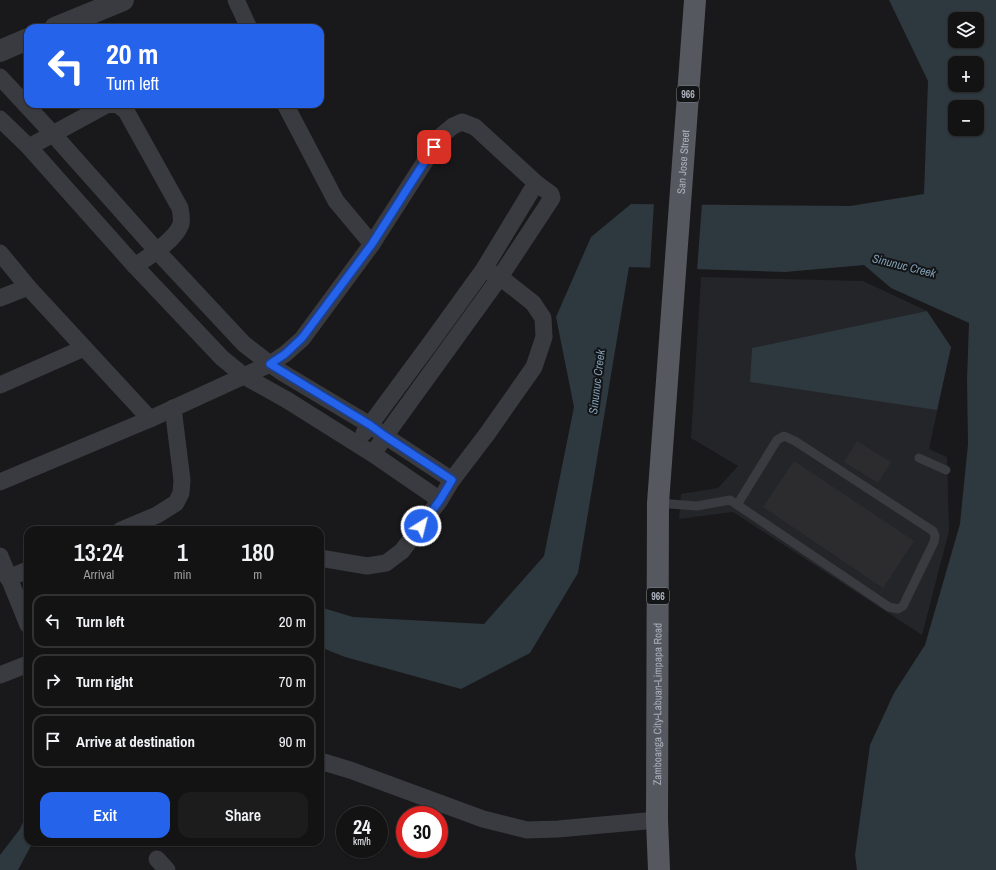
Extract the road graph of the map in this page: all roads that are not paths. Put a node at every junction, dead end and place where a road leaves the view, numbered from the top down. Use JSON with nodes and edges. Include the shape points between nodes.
{"nodes":[{"id":1,"x":123,"y":0,"type":"edge"},
{"id":2,"x":236,"y":0,"type":"edge"},
{"id":3,"x":695,"y":0,"type":"edge"},
{"id":4,"x":65,"y":24,"type":"edge"},
{"id":5,"x":247,"y":24,"type":"edge"},
{"id":6,"x":24,"y":41,"type":"edge"},
{"id":7,"x":0,"y":51,"type":"edge"},
{"id":8,"x":0,"y":77,"type":"edge"},
{"id":9,"x":24,"y":103,"type":"edge"},
{"id":10,"x":29,"y":108,"type":"edge"},
{"id":11,"x":101,"y":108,"type":"edge"},
{"id":12,"x":122,"y":108,"type":"edge"},
{"id":13,"x":287,"y":108,"type":"edge"},
{"id":14,"x":0,"y":120,"type":"edge"},
{"id":15,"x":53,"y":134,"type":"junction"},
{"id":16,"x":28,"y":147,"type":"junction"},
{"id":17,"x":536,"y":183,"type":"junction"},
{"id":18,"x":372,"y":244,"type":"junction"},
{"id":19,"x":158,"y":251,"type":"junction"},
{"id":20,"x":0,"y":254,"type":"edge"},
{"id":21,"x":135,"y":266,"type":"junction"},
{"id":22,"x":484,"y":269,"type":"junction"},
{"id":23,"x":500,"y":276,"type":"junction"},
{"id":24,"x":28,"y":287,"type":"junction"},
{"id":25,"x":0,"y":298,"type":"edge"},
{"id":26,"x":672,"y":323,"type":"joint"},
{"id":27,"x":84,"y":348,"type":"junction"},
{"id":28,"x":270,"y":364,"type":"junction"},
{"id":29,"x":244,"y":376,"type":"junction"},
{"id":30,"x":0,"y":385,"type":"edge"},
{"id":31,"x":173,"y":408,"type":"junction"},
{"id":32,"x":150,"y":419,"type":"junction"},
{"id":33,"x":370,"y":425,"type":"junction"},
{"id":34,"x":385,"y":436,"type":"junction"},
{"id":35,"x":356,"y":444,"type":"junction"},
{"id":36,"x":373,"y":454,"type":"junction"},
{"id":37,"x":919,"y":458,"type":"dead end"},
{"id":38,"x":946,"y":470,"type":"dead end"},
{"id":39,"x":452,"y":480,"type":"junction"},
{"id":40,"x":0,"y":482,"type":"edge"},
{"id":41,"x":440,"y":500,"type":"junction"},
{"id":42,"x":658,"y":503,"type":"junction"},
{"id":43,"x":737,"y":505,"type":"junction"},
{"id":44,"x":131,"y":526,"type":"edge"},
{"id":45,"x":0,"y":556,"type":"edge"},
{"id":46,"x":324,"y":559,"type":"edge"},
{"id":47,"x":24,"y":572,"type":"edge"},
{"id":48,"x":8,"y":578,"type":"junction"},
{"id":49,"x":24,"y":616,"type":"edge"},
{"id":50,"x":24,"y":666,"type":"edge"},
{"id":51,"x":0,"y":676,"type":"edge"},
{"id":52,"x":324,"y":761,"type":"edge"},
{"id":53,"x":656,"y":820,"type":"junction"},
{"id":54,"x":659,"y":870,"type":"edge"}],
"edges":[{"from":1,"to":4,"type":"street"},
{"from":2,"to":5,"type":"street"},
{"from":3,"to":26,"type":"main road","name":"San Jose Street","number":"966"},
{"from":6,"to":7,"type":"street"},
{"from":8,"to":9,"type":"street"},
{"from":10,"to":15,"type":"street"},
{"from":11,"to":15,"type":"street"},
{"from":12,"to":19,"type":"street","via":[[180,208],[181,223],[174,236]]},
{"from":13,"to":18,"type":"street","via":[[336,201]]},
{"from":14,"to":16,"type":"street"},
{"from":15,"to":16,"type":"street"},
{"from":15,"to":19,"type":"street"},
{"from":16,"to":21,"type":"street"},
{"from":17,"to":18,"type":"street","via":[[475,127],[462,122],[442,135]]},
{"from":17,"to":22,"type":"street"},
{"from":17,"to":23,"type":"street","via":[[551,194],[552,198]]},
{"from":18,"to":28,"type":"street","via":[[302,338]]},
{"from":19,"to":21,"type":"street"},
{"from":19,"to":28,"type":"street","via":[[244,344]]},
{"from":20,"to":24,"type":"street"},
{"from":21,"to":29,"type":"street","via":[[222,358]]},
{"from":22,"to":23,"type":"street"},
{"from":22,"to":33,"type":"street"},
{"from":23,"to":34,"type":"street"},
{"from":23,"to":39,"type":"street","via":[[533,303],[543,318],[544,337],[534,367],[488,434]]},
{"from":24,"to":25,"type":"street"},
{"from":24,"to":27,"type":"street"},
{"from":26,"to":42,"type":"main road","name":"Zamboanga City-Labuan-Limpapa Road","number":"966"},
{"from":27,"to":30,"type":"street"},
{"from":27,"to":32,"type":"street"},
{"from":28,"to":29,"type":"street"},
{"from":28,"to":33,"type":"street"},
{"from":29,"to":31,"type":"street"},
{"from":29,"to":35,"type":"street"},
{"from":31,"to":32,"type":"street"},
{"from":31,"to":44,"type":"street","via":[[182,480],[181,493],[176,502],[157,515]]},
{"from":32,"to":40,"type":"street"},
{"from":33,"to":34,"type":"street"},
{"from":33,"to":35,"type":"street"},
{"from":34,"to":36,"type":"street"},
{"from":34,"to":39,"type":"street"},
{"from":35,"to":36,"type":"street"},
{"from":36,"to":41,"type":"street"},
{"from":37,"to":38,"type":"lane"},
{"from":39,"to":41,"type":"street"},
{"from":41,"to":46,"type":"street","via":[[402,551],[386,563],[367,566]]},
{"from":42,"to":43,"type":"lane","via":[[697,506],[730,500]]},
{"from":42,"to":53,"type":"main road","name":"Zamboanga City-Labuan-Limpapa Road","number":"966"},
{"from":43,"to":43,"type":"lane","via":[[889,607],[898,609],[903,606],[934,542],[933,531],[784,436],[777,440]]},
{"from":45,"to":48,"type":"street"},
{"from":47,"to":48,"type":"street"},
{"from":48,"to":49,"type":"street"},
{"from":50,"to":51,"type":"street"},
{"from":52,"to":53,"type":"street","via":[[483,819],[527,830]]},
{"from":53,"to":54,"type":"main road","name":"Zamboanga City-Labuan-Limpapa Road","number":"966"}]}
